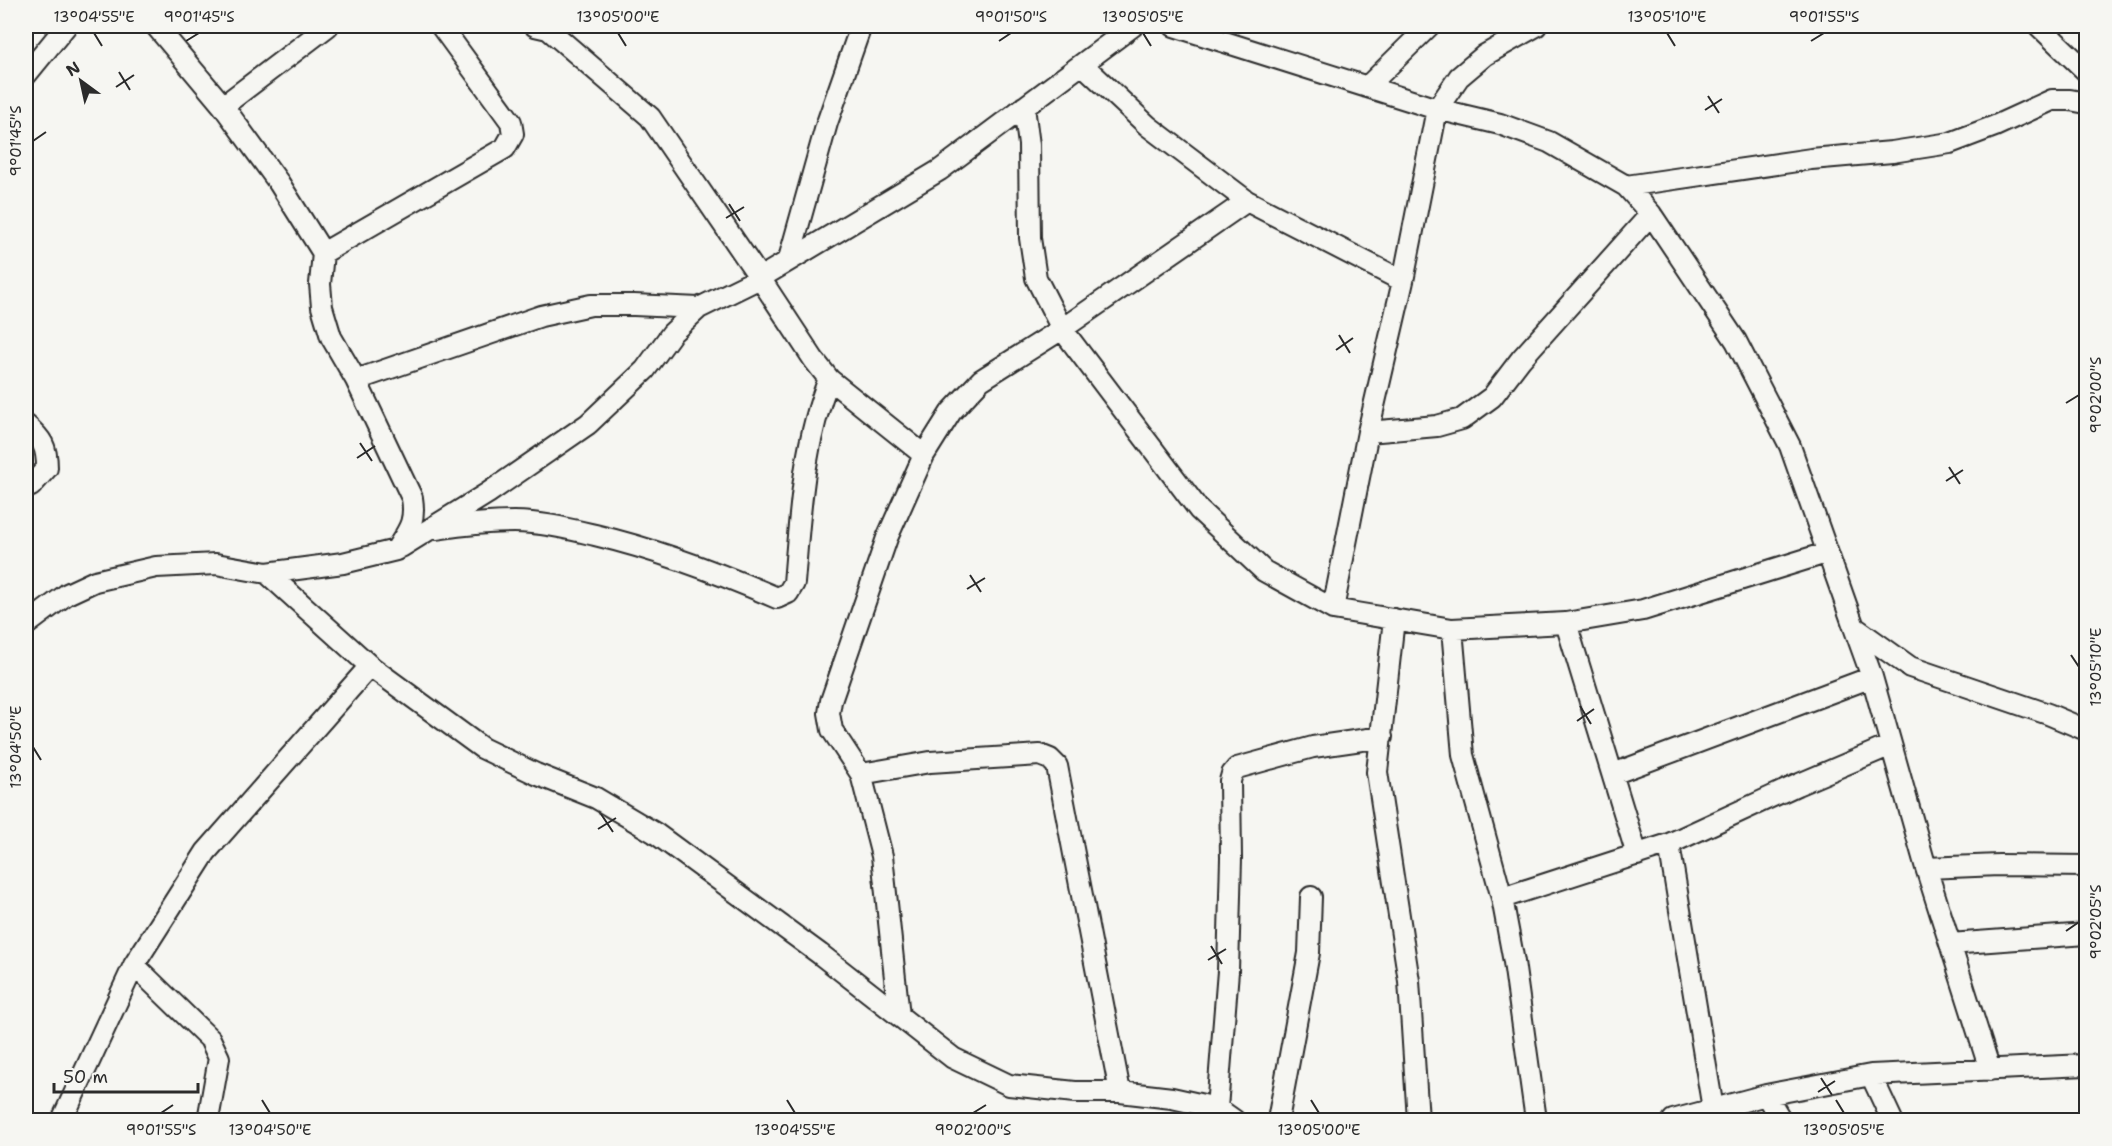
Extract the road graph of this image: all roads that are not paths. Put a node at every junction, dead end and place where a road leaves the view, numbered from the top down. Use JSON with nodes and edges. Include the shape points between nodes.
{"nodes":[{"id":1,"x":66,"y":26,"type":"edge"},
{"id":2,"x":156,"y":26,"type":"edge"},
{"id":3,"x":328,"y":26,"type":"edge"},
{"id":4,"x":441,"y":26,"type":"edge"},
{"id":5,"x":861,"y":26,"type":"edge"},
{"id":6,"x":1134,"y":26,"type":"edge"},
{"id":7,"x":1174,"y":26,"type":"edge"},
{"id":8,"x":1429,"y":26,"type":"edge"},
{"id":9,"x":1536,"y":26,"type":"edge"},
{"id":10,"x":2039,"y":26,"type":"edge"},
{"id":11,"x":543,"y":27,"type":"edge"},
{"id":12,"x":1082,"y":64,"type":"junction"},
{"id":13,"x":2086,"y":71,"type":"edge"},
{"id":14,"x":26,"y":75,"type":"edge"},
{"id":15,"x":1367,"y":87,"type":"junction"},
{"id":16,"x":2086,"y":103,"type":"edge"},
{"id":17,"x":223,"y":106,"type":"junction"},
{"id":18,"x":1024,"y":107,"type":"junction"},
{"id":19,"x":1437,"y":109,"type":"junction"},
{"id":20,"x":1626,"y":186,"type":"junction"},
{"id":21,"x":1247,"y":201,"type":"junction"},
{"id":22,"x":1651,"y":214,"type":"junction"},
{"id":23,"x":323,"y":253,"type":"junction"},
{"id":24,"x":789,"y":259,"type":"junction"},
{"id":25,"x":760,"y":278,"type":"junction"},
{"id":26,"x":1403,"y":281,"type":"junction"},
{"id":27,"x":699,"y":308,"type":"junction"},
{"id":28,"x":1062,"y":329,"type":"junction"},
{"id":29,"x":829,"y":379,"type":"junction"},
{"id":30,"x":356,"y":380,"type":"junction"},
{"id":31,"x":26,"y":425,"type":"edge"},
{"id":32,"x":1368,"y":432,"type":"junction"},
{"id":33,"x":924,"y":455,"type":"junction"},
{"id":34,"x":26,"y":488,"type":"edge"},
{"id":35,"x":427,"y":531,"type":"junction"},
{"id":36,"x":396,"y":550,"type":"junction"},
{"id":37,"x":1826,"y":553,"type":"junction"},
{"id":38,"x":267,"y":573,"type":"junction"},
{"id":39,"x":1333,"y":609,"type":"junction"},
{"id":40,"x":1394,"y":619,"type":"junction"},
{"id":41,"x":1566,"y":623,"type":"junction"},
{"id":42,"x":26,"y":625,"type":"edge"},
{"id":43,"x":1854,"y":627,"type":"junction"},
{"id":44,"x":1452,"y":628,"type":"junction"},
{"id":45,"x":370,"y":666,"type":"junction"},
{"id":46,"x":1872,"y":677,"type":"junction"},
{"id":47,"x":2086,"y":730,"type":"edge"},
{"id":48,"x":1382,"y":737,"type":"junction"},
{"id":49,"x":1891,"y":745,"type":"junction"},
{"id":50,"x":861,"y":774,"type":"junction"},
{"id":51,"x":1613,"y":774,"type":"junction"},
{"id":52,"x":1669,"y":844,"type":"junction"},
{"id":53,"x":1637,"y":855,"type":"junction"},
{"id":54,"x":2086,"y":866,"type":"edge"},
{"id":55,"x":1926,"y":868,"type":"junction"},
{"id":56,"x":1311,"y":897,"type":"dead end"},
{"id":57,"x":1502,"y":898,"type":"junction"},
{"id":58,"x":2086,"y":933,"type":"edge"},
{"id":59,"x":1950,"y":944,"type":"junction"},
{"id":60,"x":134,"y":965,"type":"junction"},
{"id":61,"x":899,"y":1016,"type":"junction"},
{"id":62,"x":2086,"y":1065,"type":"edge"},
{"id":63,"x":1990,"y":1070,"type":"junction"},
{"id":64,"x":1871,"y":1075,"type":"junction"},
{"id":65,"x":1120,"y":1092,"type":"junction"},
{"id":66,"x":1766,"y":1095,"type":"junction"},
{"id":67,"x":1217,"y":1108,"type":"junction"},
{"id":68,"x":1713,"y":1109,"type":"junction"},
{"id":69,"x":62,"y":1120,"type":"edge"},
{"id":70,"x":208,"y":1120,"type":"edge"},
{"id":71,"x":1234,"y":1120,"type":"edge"},
{"id":72,"x":1278,"y":1120,"type":"edge"},
{"id":73,"x":1418,"y":1120,"type":"edge"},
{"id":74,"x":1536,"y":1120,"type":"edge"},
{"id":75,"x":1673,"y":1120,"type":"edge"},
{"id":76,"x":1780,"y":1120,"type":"edge"},
{"id":77,"x":1892,"y":1120,"type":"edge"}],
"edges":[{"from":1,"to":14,"type":"street"},
{"from":2,"to":17,"type":"street"},
{"from":3,"to":17,"type":"street"},
{"from":4,"to":23,"type":"street","via":[[510,122],[513,134],[505,148]]},
{"from":5,"to":24,"type":"street","via":[[827,123]]},
{"from":6,"to":12,"type":"street"},
{"from":7,"to":15,"type":"street"},
{"from":8,"to":15,"type":"street"},
{"from":9,"to":19,"type":"street","via":[[1485,55],[1459,77]]},
{"from":10,"to":13,"type":"street"},
{"from":11,"to":25,"type":"street","via":[[650,117]]},
{"from":12,"to":18,"type":"street"},
{"from":12,"to":21,"type":"street","via":[[1148,126]]},
{"from":15,"to":19,"type":"street"},
{"from":16,"to":20,"type":"street","via":[[2052,100],[1950,142]]},
{"from":17,"to":23,"type":"street"},
{"from":18,"to":24,"type":"street","via":[[940,170]]},
{"from":18,"to":28,"type":"street","via":[[1029,145],[1030,238],[1036,278]]},
{"from":19,"to":20,"type":"street","via":[[1500,124],[1549,142]]},
{"from":19,"to":26,"type":"street"},
{"from":20,"to":22,"type":"street"},
{"from":21,"to":26,"type":"street"},
{"from":21,"to":28,"type":"street"},
{"from":22,"to":32,"type":"street","via":[[1521,359],[1492,397],[1462,419]]},
{"from":22,"to":37,"type":"street","via":[[1736,341],[1790,446]]},
{"from":23,"to":30,"type":"street","via":[[322,307],[332,337]]},
{"from":24,"to":25,"type":"street"},
{"from":25,"to":27,"type":"street"},
{"from":25,"to":29,"type":"street"},
{"from":26,"to":32,"type":"street"},
{"from":27,"to":30,"type":"street","via":[[591,305],[541,316]]},
{"from":27,"to":35,"type":"street","via":[[672,333],[645,370],[588,424]]},
{"from":28,"to":33,"type":"street","via":[[981,380],[951,412]]},
{"from":28,"to":39,"type":"street","via":[[1199,510],[1264,571]]},
{"from":29,"to":33,"type":"street"},
{"from":29,"to":35,"type":"street","via":[[804,466],[794,583],[788,593],[777,598],[712,570],[634,544],[565,528],[516,522],[476,523]]},
{"from":30,"to":36,"type":"street","via":[[412,498],[413,523]]},
{"from":31,"to":34,"type":"street","via":[[47,452],[47,468]]},
{"from":32,"to":39,"type":"street"},
{"from":33,"to":50,"type":"street","via":[[887,538],[831,701],[832,730]]},
{"from":35,"to":36,"type":"street"},
{"from":36,"to":38,"type":"street","via":[[343,563]]},
{"from":37,"to":41,"type":"street","via":[[1643,610]]},
{"from":37,"to":43,"type":"street"},
{"from":38,"to":42,"type":"street","via":[[216,564],[156,567],[95,580],[67,594]]},
{"from":38,"to":45,"type":"street"},
{"from":39,"to":40,"type":"street"},
{"from":40,"to":44,"type":"street"},
{"from":40,"to":48,"type":"street"},
{"from":41,"to":44,"type":"street"},
{"from":41,"to":51,"type":"street"},
{"from":43,"to":46,"type":"street"},
{"from":43,"to":47,"type":"street","via":[[1910,667]]},
{"from":44,"to":57,"type":"street","via":[[1463,754]]},
{"from":45,"to":60,"type":"street","via":[[206,852]]},
{"from":45,"to":61,"type":"street","via":[[482,748],[596,798],[655,833]]},
{"from":46,"to":49,"type":"street"},
{"from":46,"to":51,"type":"street"},
{"from":48,"to":67,"type":"street","via":[[1314,747],[1237,768],[1232,774],[1228,971]]},
{"from":48,"to":73,"type":"street","via":[[1377,771],[1408,981]]},
{"from":49,"to":52,"type":"street"},
{"from":49,"to":55,"type":"street"},
{"from":50,"to":61,"type":"street","via":[[882,856]]},
{"from":50,"to":65,"type":"street","via":[[930,762],[1040,755],[1057,766]]},
{"from":51,"to":53,"type":"street"},
{"from":52,"to":53,"type":"street"},
{"from":52,"to":68,"type":"street"},
{"from":53,"to":57,"type":"street"},
{"from":54,"to":55,"type":"street"},
{"from":55,"to":59,"type":"street"},
{"from":56,"to":72,"type":"street","via":[[1309,953]]},
{"from":57,"to":74,"type":"street"},
{"from":58,"to":59,"type":"street"},
{"from":59,"to":63,"type":"street"},
{"from":60,"to":69,"type":"street"},
{"from":60,"to":70,"type":"street","via":[[210,1039],[219,1058]]},
{"from":61,"to":65,"type":"street","via":[[953,1058],[1009,1085]]},
{"from":62,"to":63,"type":"street"},
{"from":63,"to":64,"type":"street"},
{"from":64,"to":66,"type":"street"},
{"from":64,"to":77,"type":"street"},
{"from":65,"to":67,"type":"street"},
{"from":66,"to":68,"type":"street"},
{"from":66,"to":76,"type":"street"},
{"from":67,"to":71,"type":"street"},
{"from":68,"to":75,"type":"street"}]}
